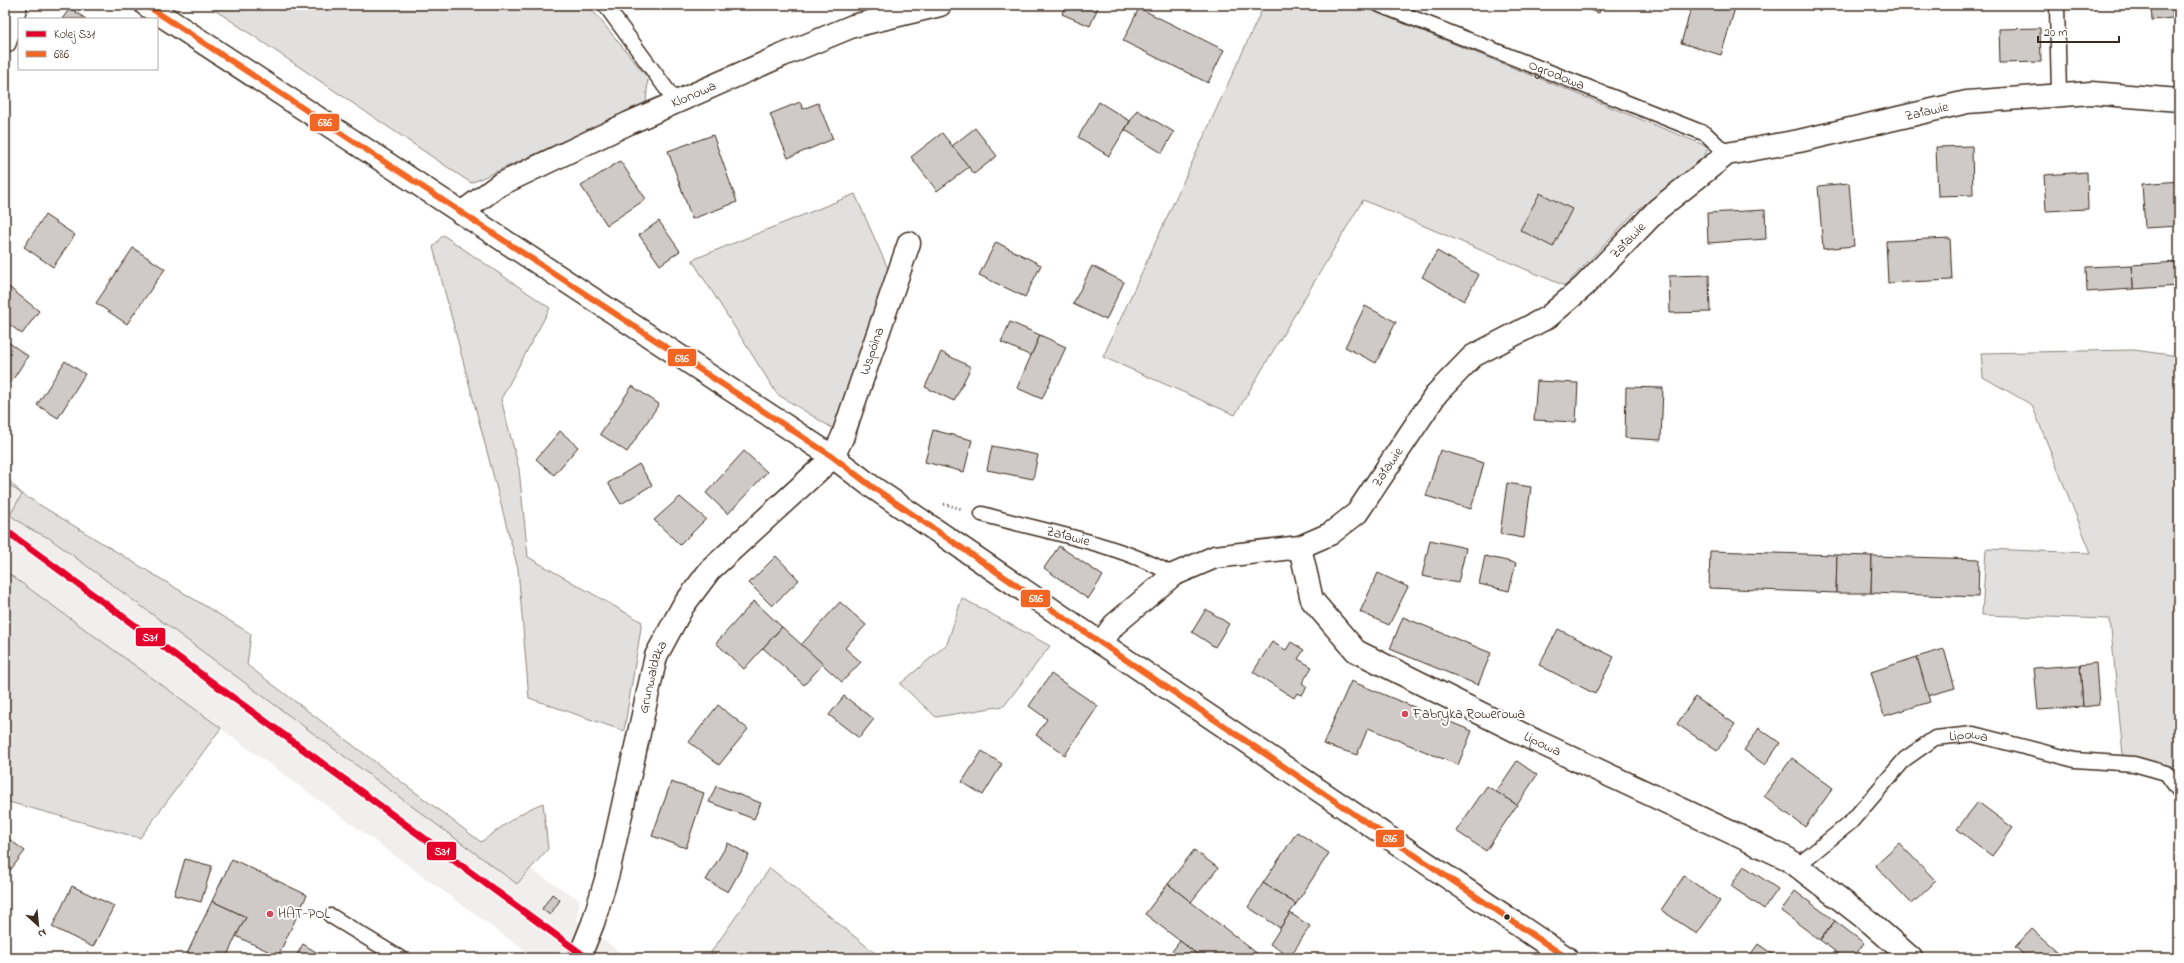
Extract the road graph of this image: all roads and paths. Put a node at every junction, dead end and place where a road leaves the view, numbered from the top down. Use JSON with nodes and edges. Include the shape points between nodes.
{"nodes":[{"id":1,"x":16,"y":5,"type":"edge"},
{"id":2,"x":146,"y":5,"type":"edge"},
{"id":3,"x":605,"y":5,"type":"edge"},
{"id":4,"x":940,"y":5,"type":"edge"},
{"id":5,"x":1380,"y":5,"type":"edge"},
{"id":6,"x":2057,"y":5,"type":"edge"},
{"id":7,"x":5,"y":42,"type":"edge"},
{"id":8,"x":2059,"y":95,"type":"junction"},
{"id":9,"x":2179,"y":100,"type":"edge"},
{"id":10,"x":676,"y":102,"type":"junction"},
{"id":11,"x":1727,"y":154,"type":"junction"},
{"id":12,"x":461,"y":213,"type":"junction"},
{"id":13,"x":909,"y":243,"type":"dead end"},
{"id":14,"x":833,"y":457,"type":"junction"},
{"id":15,"x":937,"y":502,"type":"dead end"},
{"id":16,"x":982,"y":514,"type":"joint"},
{"id":17,"x":1300,"y":547,"type":"junction"},
{"id":18,"x":1173,"y":575,"type":"junction"},
{"id":19,"x":1101,"y":643,"type":"junction"},
{"id":20,"x":2179,"y":792,"type":"edge"},
{"id":21,"x":1797,"y":866,"type":"junction"},
{"id":22,"x":331,"y":916,"type":"dead end"},
{"id":23,"x":400,"y":958,"type":"edge"},
{"id":24,"x":579,"y":958,"type":"edge"},
{"id":25,"x":1567,"y":958,"type":"edge"},
{"id":26,"x":1911,"y":958,"type":"edge"}],
"edges":[{"from":1,"to":7,"type":"street"},
{"from":2,"to":12,"type":"street"},
{"from":3,"to":10,"type":"lane"},
{"from":4,"to":10,"type":"street","name":"Klonowa","via":[[853,26]]},
{"from":5,"to":11,"type":"lane","name":"Ogrodowa","via":[[1706,134]]},
{"from":6,"to":8,"type":"lane"},
{"from":8,"to":9,"type":"street","name":"Załawie","via":[[2091,93]]},
{"from":8,"to":11,"type":"street","name":"Załawie","via":[[1967,102],[1799,141]]},
{"from":10,"to":12,"type":"street","name":"Klonowa","via":[[499,186]]},
{"from":11,"to":17,"type":"street","name":"Załawie","via":[[1658,209],[1582,287],[1548,317],[1473,356],[1437,393],[1357,513],[1330,534]]},
{"from":12,"to":14,"type":"street"},
{"from":13,"to":14,"type":"street","name":"Wspólna","via":[[842,438]]},
{"from":14,"to":19,"type":"street","via":[[871,486]]},
{"from":14,"to":24,"type":"street","name":"Grunwaldzka","via":[[710,570],[683,606],[656,656],[608,873]]},
{"from":15,"to":16,"type":"path"},
{"from":16,"to":18,"type":"lane","name":"Załawie","via":[[1144,560]]},
{"from":17,"to":18,"type":"street","name":"Załawie","via":[[1215,557]]},
{"from":17,"to":21,"type":"street","name":"Lipowa","via":[[1312,600],[1356,651],[1536,741],[1729,830]]},
{"from":18,"to":19,"type":"street","name":"Załawie","via":[[1114,625]]},
{"from":19,"to":25,"type":"street"},
{"from":20,"to":21,"type":"lane","name":"Lipowa","via":[[2166,773],[2134,764],[2075,760],[1973,734],[1936,738],[1905,759],[1851,822]]},
{"from":21,"to":26,"type":"street","name":"Lipowa","via":[[1872,923]]},
{"from":22,"to":23,"type":"lane"}]}
